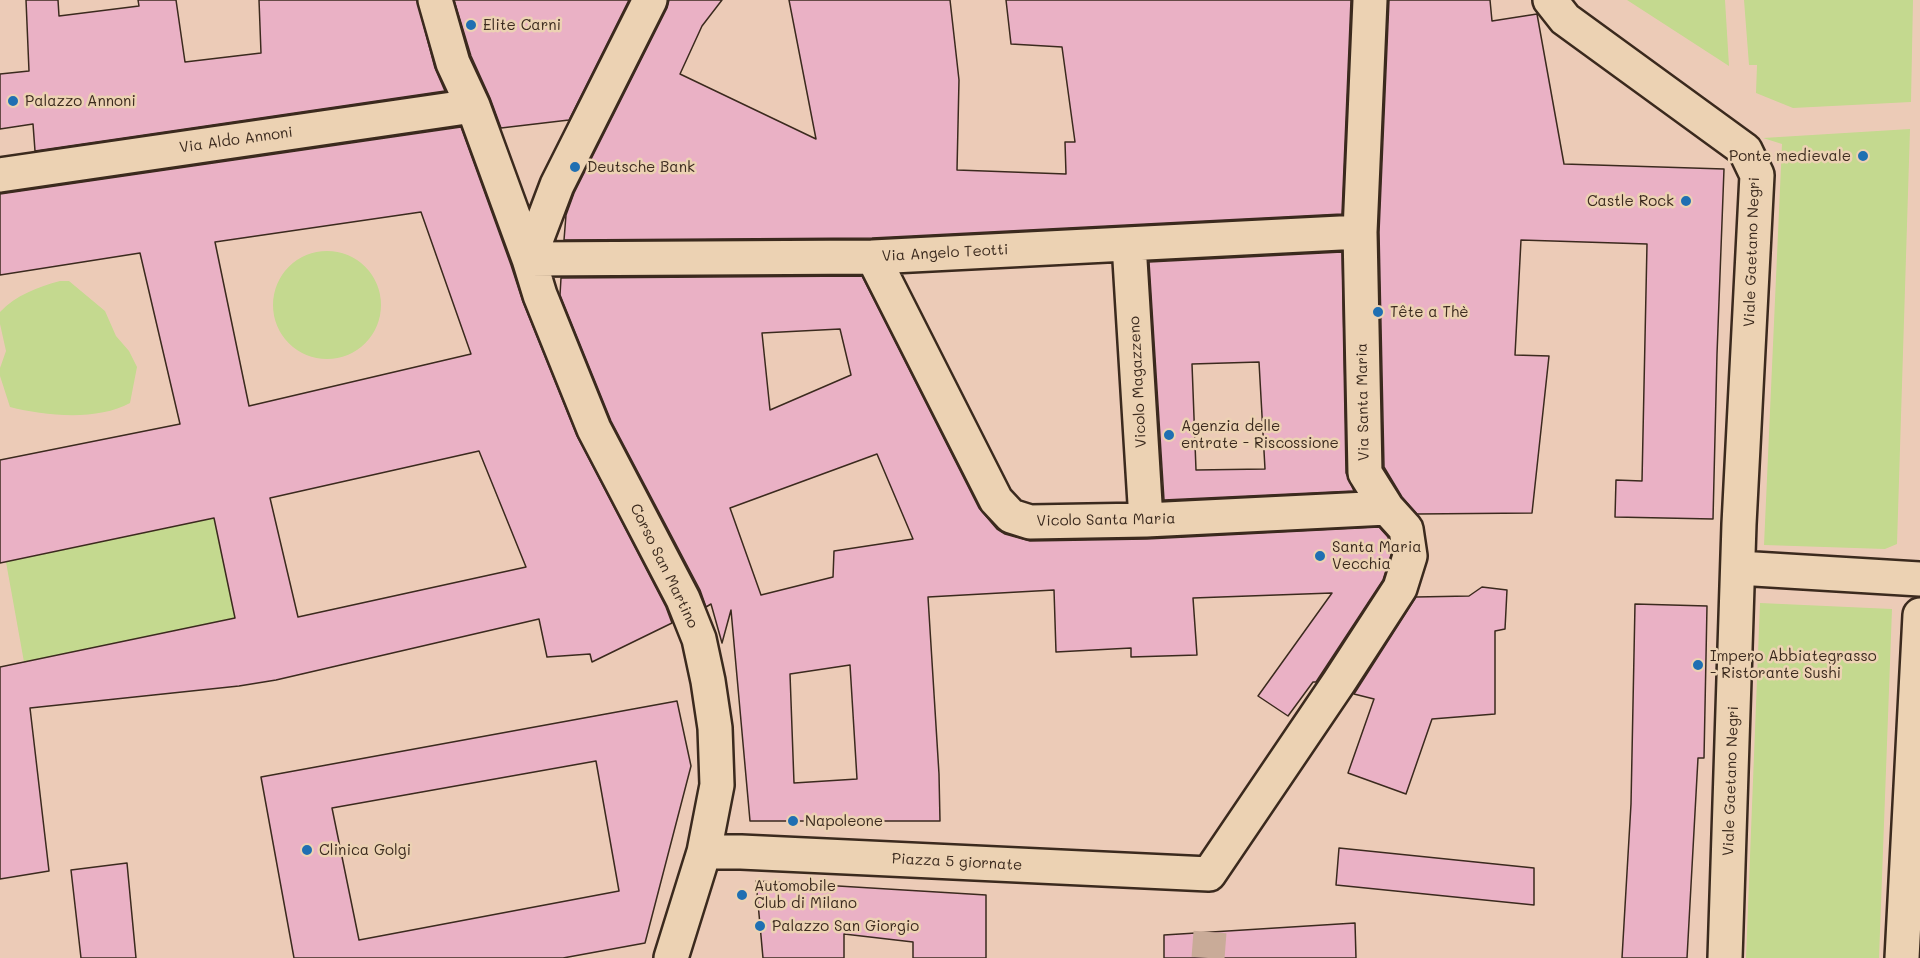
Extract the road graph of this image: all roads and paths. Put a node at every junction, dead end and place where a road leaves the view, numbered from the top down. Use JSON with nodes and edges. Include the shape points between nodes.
{"nodes":[{"id":1,"x":435,"y":0,"type":"edge"},
{"id":2,"x":650,"y":0,"type":"edge"},
{"id":3,"x":1370,"y":0,"type":"edge"},
{"id":4,"x":1550,"y":0,"type":"edge"},
{"id":5,"x":473,"y":106,"type":"junction"},
{"id":6,"x":0,"y":175,"type":"edge"},
{"id":7,"x":1360,"y":232,"type":"junction"},
{"id":8,"x":1130,"y":244,"type":"junction"},
{"id":9,"x":873,"y":257,"type":"junction"},
{"id":10,"x":529,"y":259,"type":"junction"},
{"id":11,"x":1387,"y":508,"type":"junction"},
{"id":12,"x":1146,"y":520,"type":"junction"},
{"id":13,"x":1738,"y":568,"type":"junction"},
{"id":14,"x":1920,"y":579,"type":"edge"},
{"id":15,"x":1920,"y":615,"type":"edge"},
{"id":16,"x":704,"y":852,"type":"junction"},
{"id":17,"x":1209,"y":874,"type":"joint"},
{"id":18,"x":671,"y":958,"type":"edge"},
{"id":19,"x":1725,"y":958,"type":"edge"},
{"id":20,"x":1902,"y":958,"type":"edge"}],
"edges":[{"from":1,"to":5,"type":"street","name":"Corso San Martino","via":[[453,63]]},
{"from":2,"to":10,"type":"street","via":[[557,185]]},
{"from":3,"to":7,"type":"street","name":"Via Santa Maria"},
{"from":4,"to":13,"type":"street","name":"Viale Gaetano Negri","via":[[1565,19],[1745,150],[1757,175]]},
{"from":5,"to":6,"type":"street","name":"Via Aldo Annoni"},
{"from":5,"to":10,"type":"street","name":"Corso San Martino"},
{"from":7,"to":8,"type":"street","name":"Via Angelo Teotti"},
{"from":7,"to":11,"type":"street","name":"Via Santa Maria","via":[[1365,473]]},
{"from":8,"to":9,"type":"street","name":"Via Angelo Teotti"},
{"from":8,"to":12,"type":"street","name":"Vicolo Magazzeno"},
{"from":9,"to":10,"type":"street","name":"Via Angelo Teotti"},
{"from":9,"to":12,"type":"street","name":"Vicolo Santa Maria","via":[[996,500],[1011,516],[1030,522]]},
{"from":10,"to":16,"type":"street","name":"Corso San Martino","via":[[594,429],[683,599],[699,639],[715,728],[717,785]]},
{"from":11,"to":12,"type":"street","name":"Vicolo Santa Maria"},
{"from":11,"to":17,"type":"street","name":"Via Santa Maria","via":[[1406,529],[1410,556],[1400,588]]},
{"from":13,"to":14,"type":"street"},
{"from":13,"to":19,"type":"street","name":"Viale Gaetano Negri"},
{"from":15,"to":20,"type":"street"},
{"from":16,"to":17,"type":"street","name":"Piazza 5 giornate"},
{"from":16,"to":18,"type":"street","name":"Corso San Martino"}]}
